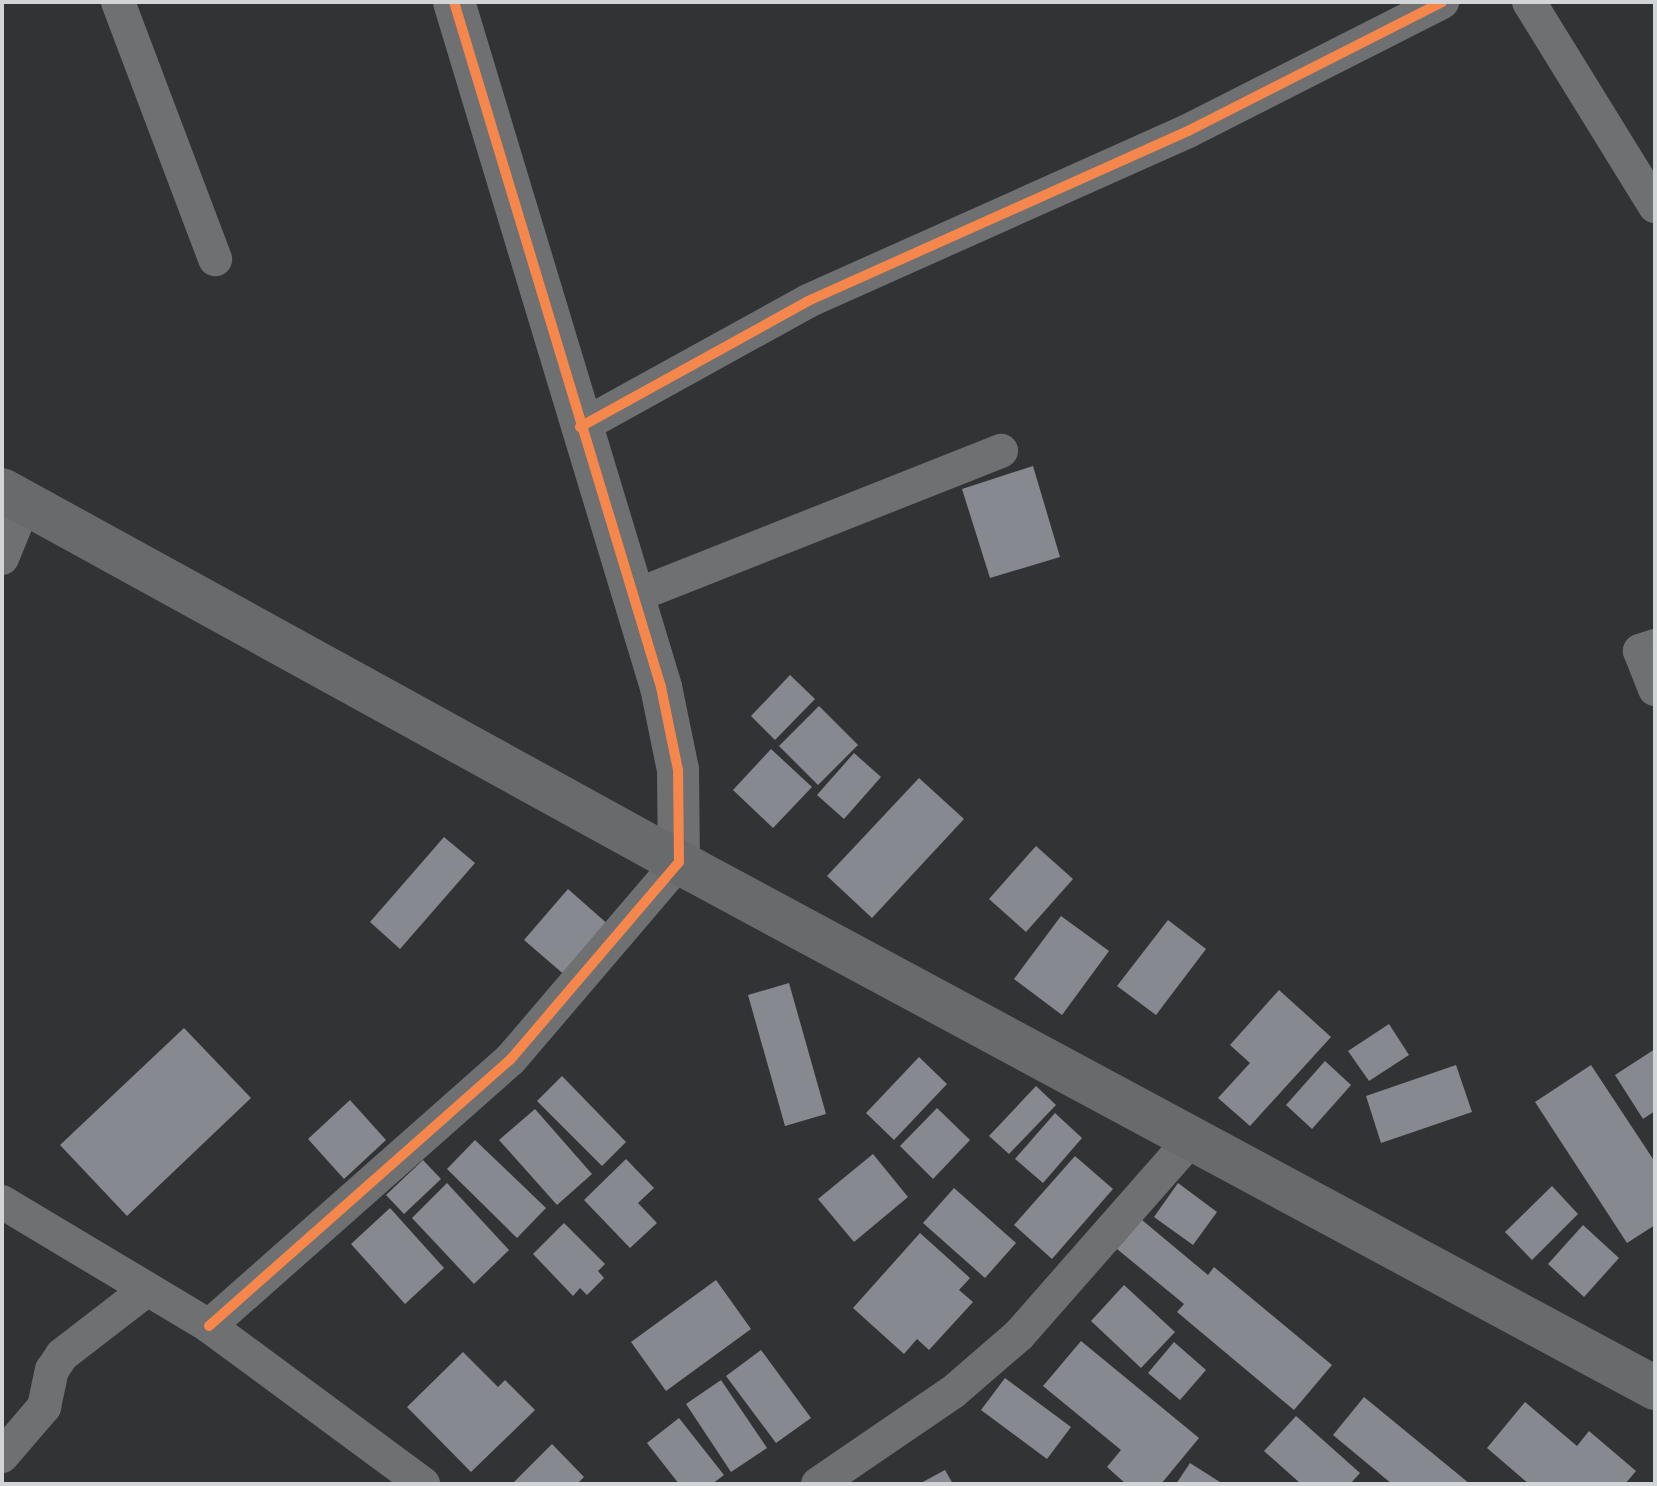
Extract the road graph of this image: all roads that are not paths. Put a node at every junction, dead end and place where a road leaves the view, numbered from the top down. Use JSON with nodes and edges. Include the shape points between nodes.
{"nodes":[{"id":1,"x":118,"y":2,"type":"edge"},
{"id":2,"x":454,"y":2,"type":"edge"},
{"id":3,"x":1442,"y":2,"type":"edge"},
{"id":4,"x":1529,"y":2,"type":"edge"},
{"id":5,"x":1655,"y":206,"type":"edge"},
{"id":6,"x":215,"y":259,"type":"dead end"},
{"id":7,"x":580,"y":427,"type":"junction"},
{"id":8,"x":1001,"y":451,"type":"dead end"},
{"id":9,"x":14,"y":496,"type":"edge"},
{"id":10,"x":2,"y":558,"type":"edge"},
{"id":11,"x":632,"y":597,"type":"junction"},
{"id":12,"x":1655,"y":646,"type":"edge"},
{"id":13,"x":1655,"y":689,"type":"edge"},
{"id":14,"x":679,"y":862,"type":"junction"},
{"id":15,"x":1192,"y":1138,"type":"junction"},
{"id":16,"x":2,"y":1202,"type":"edge"},
{"id":17,"x":146,"y":1290,"type":"junction"},
{"id":18,"x":209,"y":1326,"type":"junction"},
{"id":19,"x":1655,"y":1388,"type":"edge"},
{"id":20,"x":2,"y":1456,"type":"edge"},
{"id":21,"x":423,"y":1484,"type":"edge"},
{"id":22,"x":818,"y":1484,"type":"edge"}],
"edges":[{"from":1,"to":6,"type":"street"},
{"from":2,"to":7,"type":"street"},
{"from":3,"to":7,"type":"street","via":[[1188,131],[808,301]]},
{"from":4,"to":5,"type":"street"},
{"from":7,"to":11,"type":"street"},
{"from":8,"to":11,"type":"street"},
{"from":9,"to":10,"type":"street"},
{"from":9,"to":14,"type":"main road"},
{"from":11,"to":14,"type":"street","via":[[661,687],[678,770]]},
{"from":12,"to":13,"type":"street","via":[[1640,651]]},
{"from":14,"to":15,"type":"main road"},
{"from":14,"to":18,"type":"street","via":[[510,1060]]},
{"from":15,"to":19,"type":"main road"},
{"from":15,"to":22,"type":"street","via":[[1019,1335],[953,1392]]},
{"from":16,"to":17,"type":"street"},
{"from":17,"to":18,"type":"street"},
{"from":17,"to":20,"type":"street","via":[[62,1355],[52,1370],[44,1407]]},
{"from":18,"to":21,"type":"street"}]}
